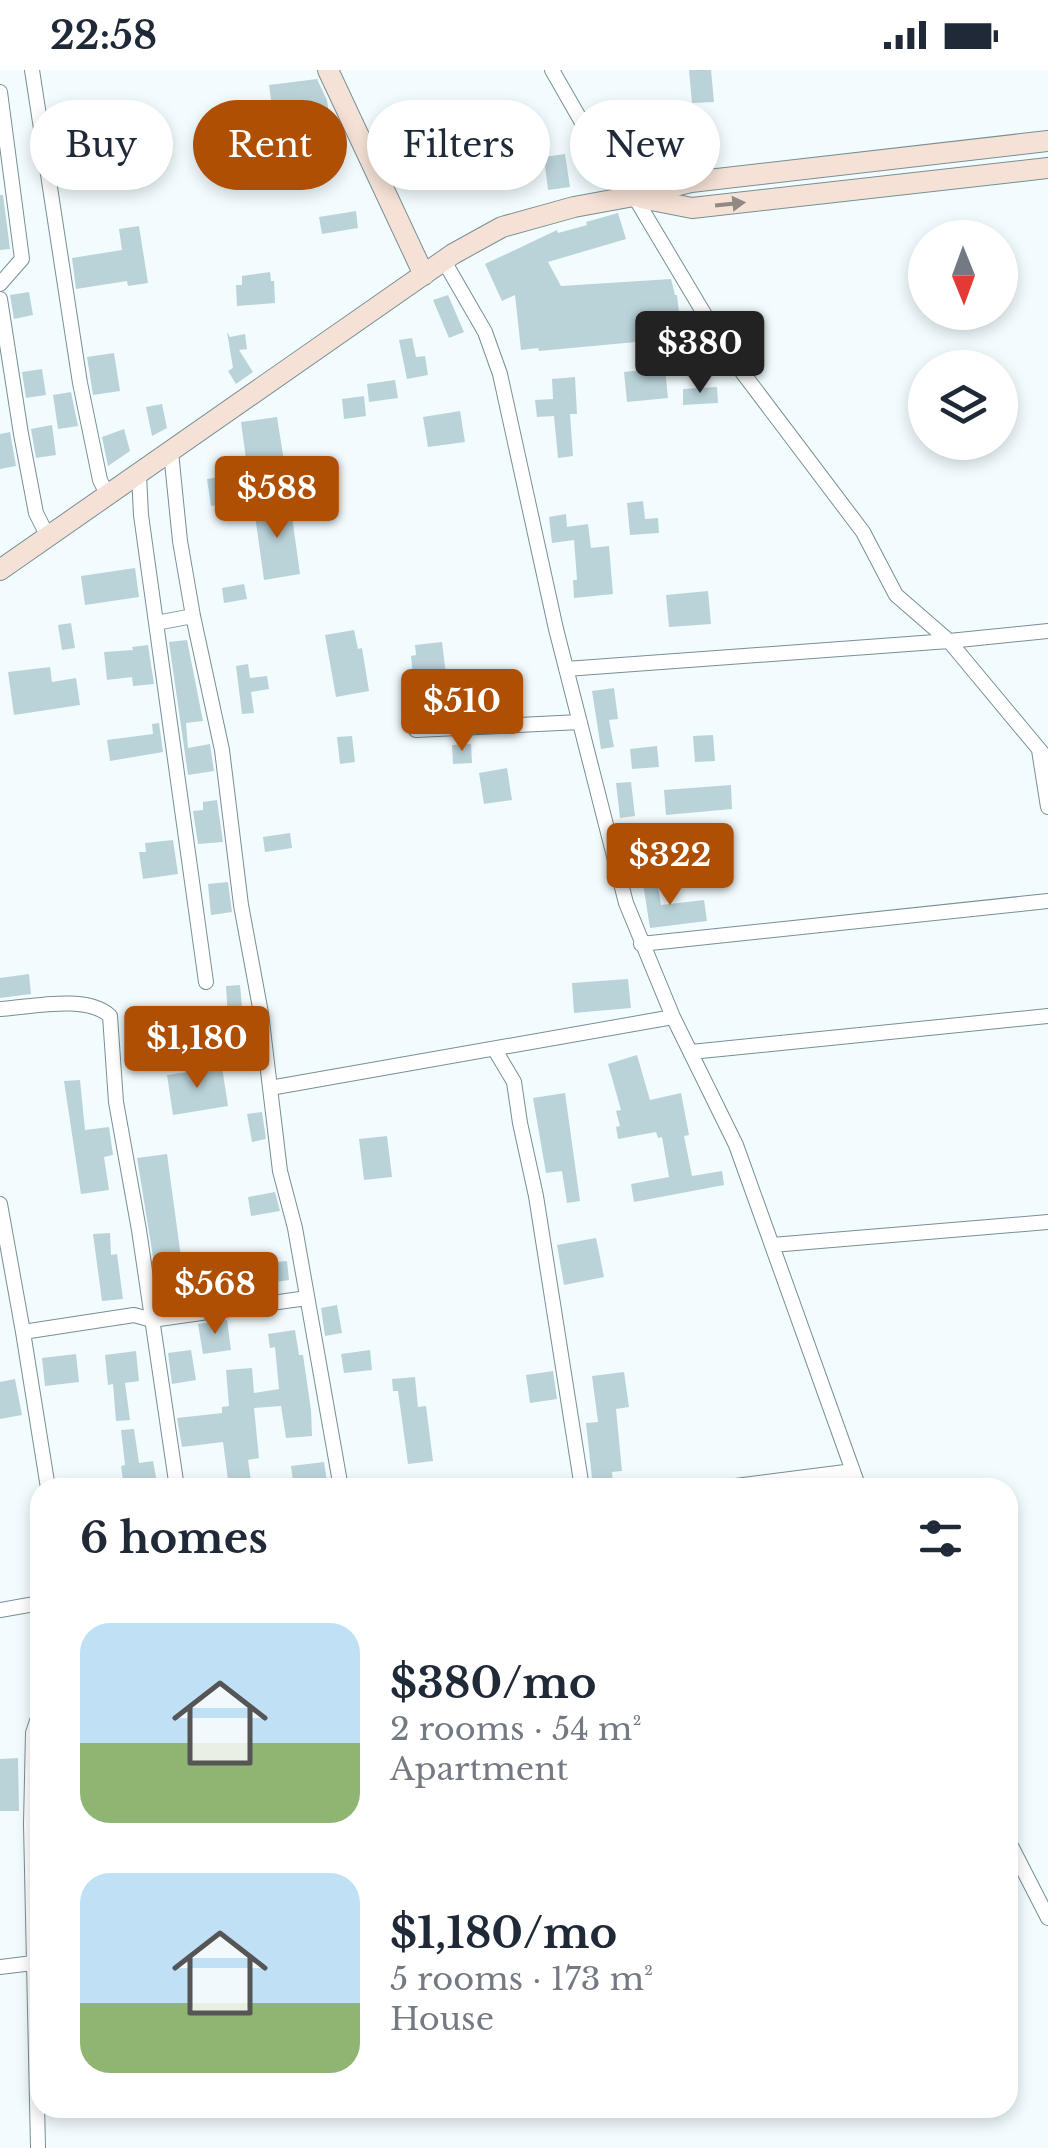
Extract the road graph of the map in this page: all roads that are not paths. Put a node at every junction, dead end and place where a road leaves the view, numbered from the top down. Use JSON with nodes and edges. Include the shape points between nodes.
{"nodes":[{"id":1,"x":32,"y":70,"type":"edge"},
{"id":2,"x":328,"y":70,"type":"edge"},
{"id":3,"x":552,"y":70,"type":"edge"},
{"id":4,"x":0,"y":92,"type":"edge"},
{"id":5,"x":1048,"y":141,"type":"edge"},
{"id":6,"x":1048,"y":168,"type":"edge"},
{"id":7,"x":634,"y":196,"type":"junction"},
{"id":8,"x":444,"y":261,"type":"junction"},
{"id":9,"x":424,"y":275,"type":"junction"},
{"id":10,"x":0,"y":284,"type":"edge"},
{"id":11,"x":0,"y":299,"type":"edge"},
{"id":12,"x":170,"y":452,"type":"junction"},
{"id":13,"x":139,"y":475,"type":"junction"},
{"id":14,"x":108,"y":496,"type":"junction"},
{"id":15,"x":48,"y":537,"type":"junction"},
{"id":16,"x":0,"y":570,"type":"edge"},
{"id":17,"x":193,"y":616,"type":"junction"},
{"id":18,"x":156,"y":623,"type":"junction"},
{"id":19,"x":1048,"y":631,"type":"edge"},
{"id":20,"x":948,"y":642,"type":"junction"},
{"id":21,"x":566,"y":669,"type":"junction"},
{"id":22,"x":580,"y":722,"type":"junction"},
{"id":23,"x":416,"y":730,"type":"dead end"},
{"id":24,"x":1043,"y":755,"type":"edge"},
{"id":25,"x":1048,"y":808,"type":"edge"},
{"id":26,"x":1048,"y":901,"type":"edge"},
{"id":27,"x":641,"y":944,"type":"junction"},
{"id":28,"x":206,"y":982,"type":"dead end"},
{"id":29,"x":0,"y":1009,"type":"edge"},
{"id":30,"x":1048,"y":1016,"type":"edge"},
{"id":31,"x":673,"y":1018,"type":"junction"},
{"id":32,"x":495,"y":1050,"type":"junction"},
{"id":33,"x":692,"y":1052,"type":"junction"},
{"id":34,"x":270,"y":1088,"type":"junction"},
{"id":35,"x":0,"y":1204,"type":"edge"},
{"id":36,"x":1048,"y":1222,"type":"edge"},
{"id":37,"x":772,"y":1245,"type":"junction"},
{"id":38,"x":307,"y":1298,"type":"junction"},
{"id":39,"x":152,"y":1320,"type":"junction"},
{"id":40,"x":24,"y":1332,"type":"junction"},
{"id":41,"x":853,"y":1472,"type":"junction"},
{"id":42,"x":46,"y":1478,"type":"edge"},
{"id":43,"x":176,"y":1478,"type":"edge"},
{"id":44,"x":339,"y":1478,"type":"edge"},
{"id":45,"x":580,"y":1478,"type":"edge"},
{"id":46,"x":803,"y":1478,"type":"edge"},
{"id":47,"x":855,"y":1478,"type":"edge"},
{"id":48,"x":30,"y":1605,"type":"edge"},
{"id":49,"x":0,"y":1610,"type":"edge"},
{"id":50,"x":1018,"y":1860,"type":"edge"},
{"id":51,"x":1048,"y":1918,"type":"edge"},
{"id":52,"x":30,"y":1963,"type":"edge"},
{"id":53,"x":0,"y":1967,"type":"edge"},
{"id":54,"x":37,"y":2118,"type":"edge"},
{"id":55,"x":38,"y":2148,"type":"edge"}],
"edges":[{"from":1,"to":14,"type":"street","via":[[80,383]]},
{"from":2,"to":9,"type":"street"},
{"from":3,"to":7,"type":"street","via":[[615,180]]},
{"from":4,"to":10,"type":"street","via":[[22,259]]},
{"from":5,"to":7,"type":"street","via":[[692,182]]},
{"from":7,"to":6,"type":"street","one_way":true,"via":[[692,208]]},
{"from":7,"to":8,"type":"street","via":[[502,227]]},
{"from":7,"to":20,"type":"street","via":[[727,352],[863,532],[896,595]]},
{"from":8,"to":9,"type":"street"},
{"from":8,"to":21,"type":"street","via":[[500,374]]},
{"from":9,"to":12,"type":"street"},
{"from":11,"to":15,"type":"street","via":[[36,512]]},
{"from":12,"to":13,"type":"street"},
{"from":12,"to":17,"type":"street"},
{"from":13,"to":14,"type":"street"},
{"from":13,"to":18,"type":"street"},
{"from":14,"to":15,"type":"street"},
{"from":15,"to":16,"type":"street"},
{"from":17,"to":18,"type":"street"},
{"from":17,"to":34,"type":"street","via":[[222,750]]},
{"from":18,"to":28,"type":"street"},
{"from":19,"to":20,"type":"street"},
{"from":20,"to":21,"type":"street"},
{"from":20,"to":24,"type":"street"},
{"from":21,"to":22,"type":"street"},
{"from":22,"to":23,"type":"street"},
{"from":22,"to":27,"type":"street"},
{"from":24,"to":25,"type":"street"},
{"from":26,"to":27,"type":"street"},
{"from":27,"to":31,"type":"street"},
{"from":29,"to":39,"type":"street","via":[[84,1003],[110,1016],[116,1102]]},
{"from":30,"to":33,"type":"street"},
{"from":31,"to":32,"type":"street"},
{"from":31,"to":33,"type":"street"},
{"from":32,"to":34,"type":"street"},
{"from":32,"to":45,"type":"street","via":[[514,1082]]},
{"from":33,"to":37,"type":"street","via":[[736,1145]]},
{"from":34,"to":38,"type":"street"},
{"from":35,"to":40,"type":"street"},
{"from":36,"to":37,"type":"street"},
{"from":37,"to":41,"type":"street"},
{"from":38,"to":39,"type":"street"},
{"from":38,"to":44,"type":"street"},
{"from":39,"to":40,"type":"street","via":[[134,1315]]},
{"from":39,"to":43,"type":"street"},
{"from":40,"to":42,"type":"street"},
{"from":41,"to":46,"type":"street"},
{"from":41,"to":47,"type":"street"},
{"from":48,"to":49,"type":"street"},
{"from":50,"to":51,"type":"street"},
{"from":52,"to":53,"type":"street"},
{"from":54,"to":55,"type":"street"}]}
